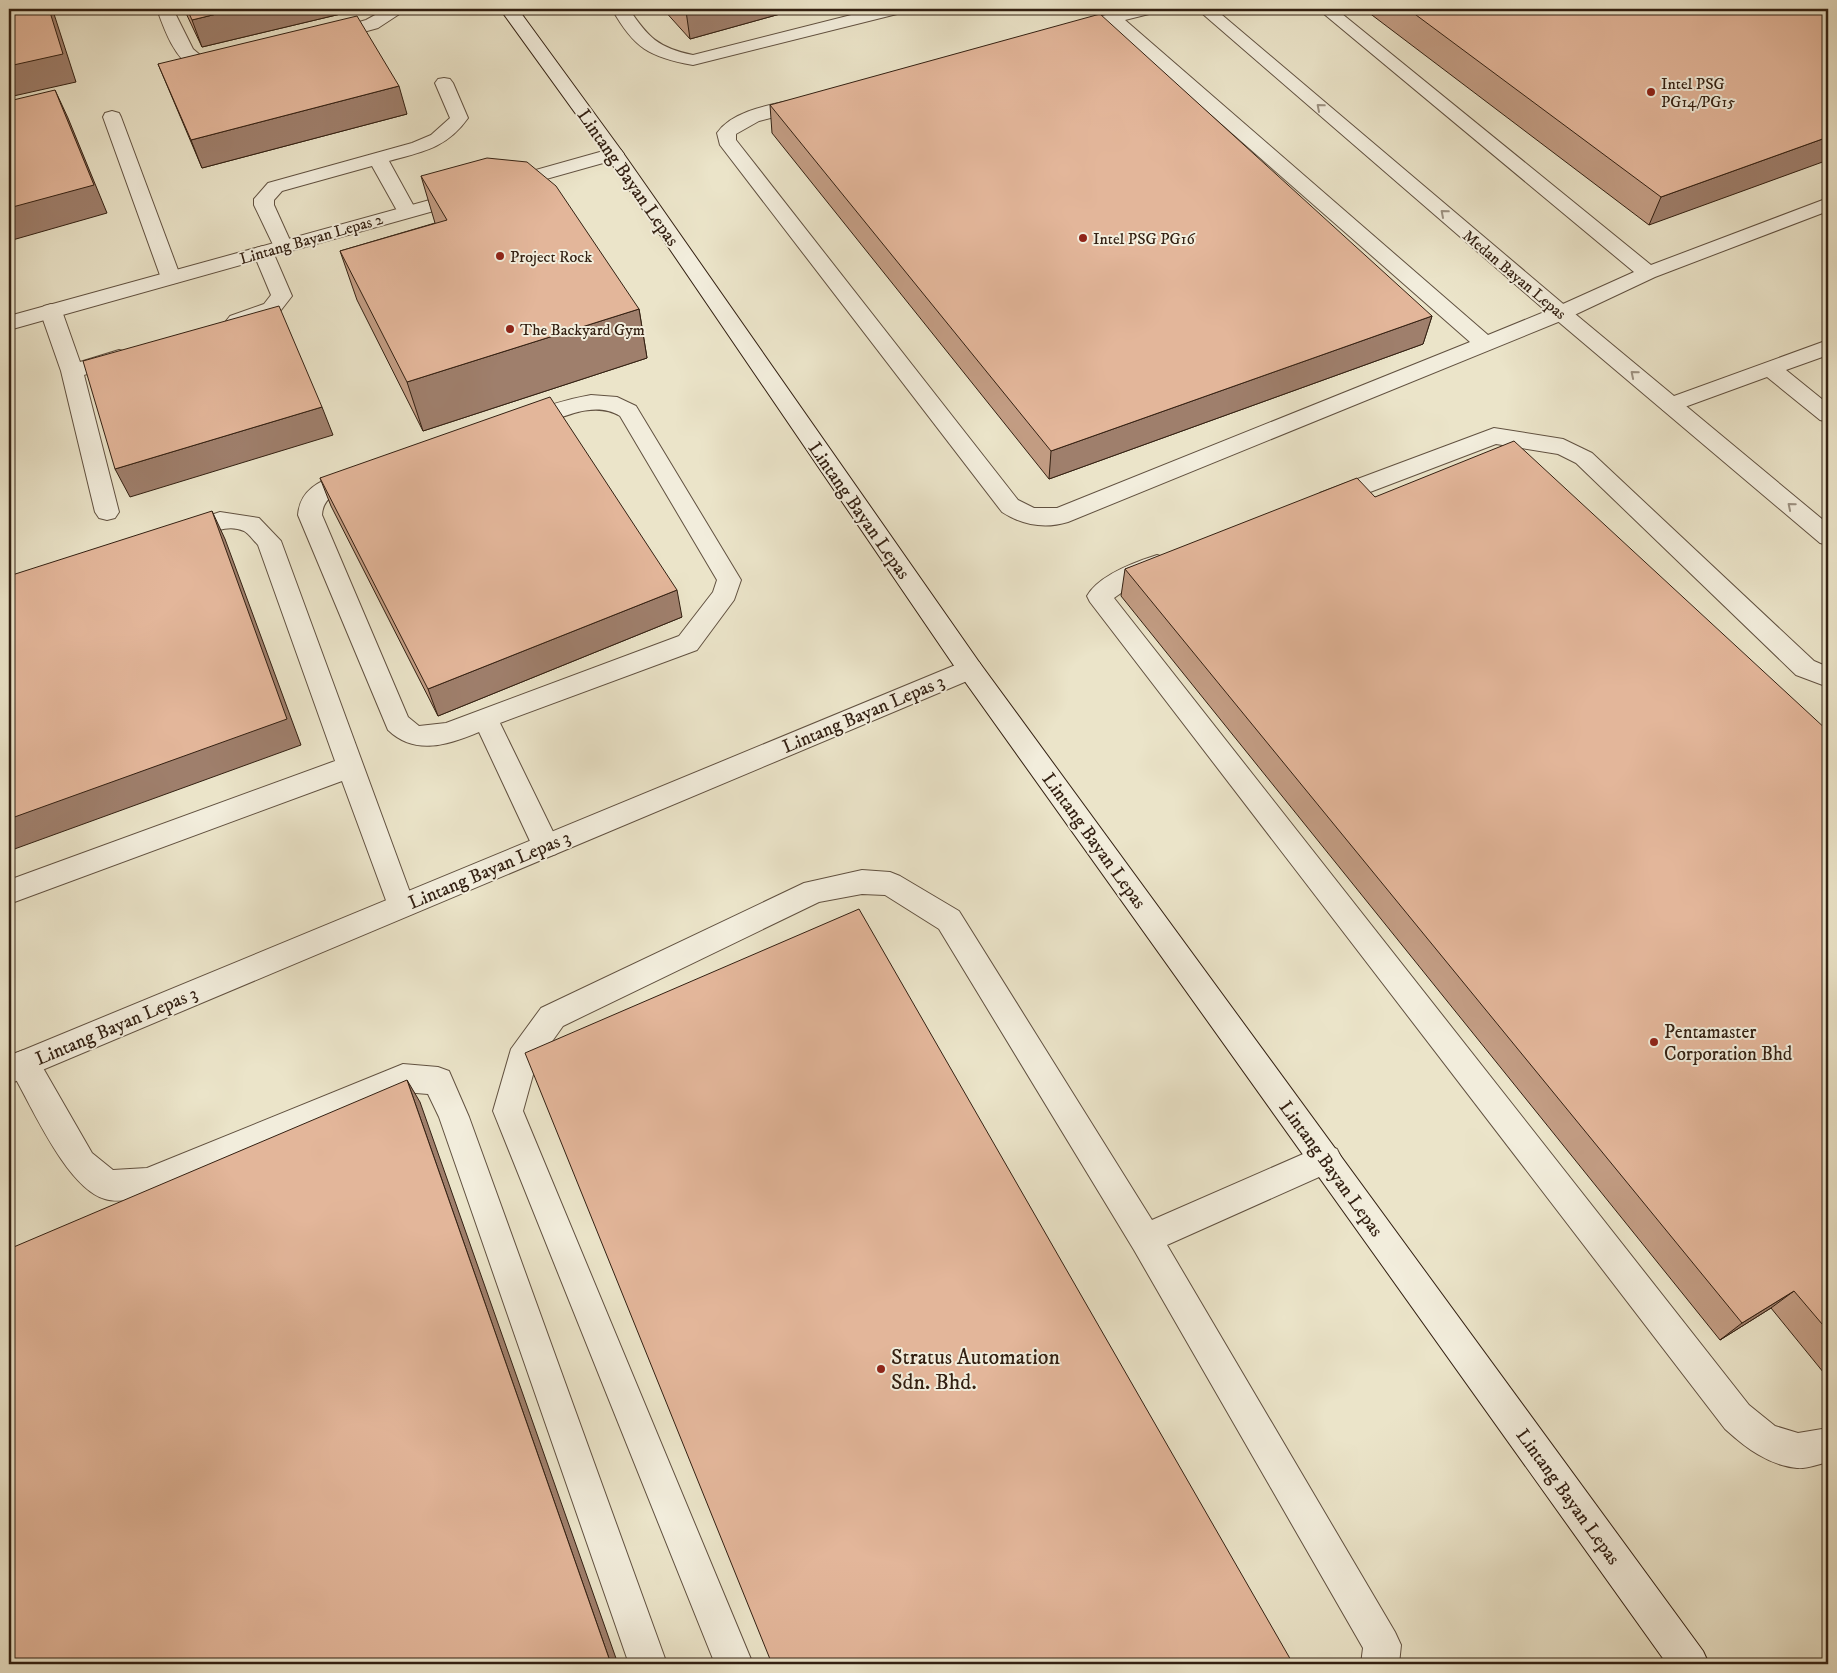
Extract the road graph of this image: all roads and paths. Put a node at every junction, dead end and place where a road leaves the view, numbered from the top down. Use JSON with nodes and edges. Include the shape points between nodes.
{"nodes":[{"id":1,"x":165,"y":9,"type":"edge"},
{"id":2,"x":398,"y":9,"type":"edge"},
{"id":3,"x":510,"y":9,"type":"edge"},
{"id":4,"x":620,"y":9,"type":"edge"},
{"id":5,"x":895,"y":9,"type":"edge"},
{"id":6,"x":1147,"y":9,"type":"edge"},
{"id":7,"x":1205,"y":9,"type":"edge"},
{"id":8,"x":1326,"y":9,"type":"edge"},
{"id":9,"x":1112,"y":18,"type":"junction"},
{"id":10,"x":1056,"y":34,"type":"edge"},
{"id":11,"x":307,"y":42,"type":"edge"},
{"id":12,"x":242,"y":61,"type":"edge"},
{"id":13,"x":444,"y":83,"type":"dead end"},
{"id":14,"x":829,"y":97,"type":"edge"},
{"id":15,"x":112,"y":117,"type":"dead end"},
{"id":16,"x":614,"y":154,"type":"junction"},
{"id":17,"x":378,"y":159,"type":"junction"},
{"id":18,"x":1828,"y":204,"type":"edge"},
{"id":19,"x":407,"y":212,"type":"junction"},
{"id":20,"x":273,"y":249,"type":"junction"},
{"id":21,"x":1648,"y":273,"type":"junction"},
{"id":22,"x":171,"y":278,"type":"junction"},
{"id":23,"x":51,"y":311,"type":"junction"},
{"id":24,"x":1560,"y":313,"type":"junction"},
{"id":25,"x":9,"y":323,"type":"edge"},
{"id":26,"x":213,"y":328,"type":"edge"},
{"id":27,"x":1485,"y":344,"type":"junction"},
{"id":28,"x":1828,"y":346,"type":"edge"},
{"id":29,"x":138,"y":351,"type":"edge"},
{"id":30,"x":1770,"y":368,"type":"junction"},
{"id":31,"x":72,"y":371,"type":"junction"},
{"id":32,"x":1671,"y":405,"type":"junction"},
{"id":33,"x":1828,"y":415,"type":"edge"},
{"id":34,"x":503,"y":430,"type":"edge"},
{"id":35,"x":381,"y":470,"type":"edge"},
{"id":36,"x":1308,"y":506,"type":"edge"},
{"id":37,"x":107,"y":512,"type":"dead end"},
{"id":38,"x":1828,"y":537,"type":"edge"},
{"id":39,"x":165,"y":539,"type":"edge"},
{"id":40,"x":1178,"y":555,"type":"edge"},
{"id":41,"x":970,"y":668,"type":"junction"},
{"id":42,"x":1828,"y":677,"type":"edge"},
{"id":43,"x":485,"y":718,"type":"junction"},
{"id":44,"x":352,"y":766,"type":"junction"},
{"id":45,"x":546,"y":846,"type":"junction"},
{"id":46,"x":9,"y":892,"type":"edge"},
{"id":47,"x":401,"y":906,"type":"junction"},
{"id":48,"x":16,"y":1067,"type":"edge"},
{"id":49,"x":1326,"y":1159,"type":"junction"},
{"id":50,"x":1145,"y":1239,"type":"junction"},
{"id":51,"x":1827,"y":1444,"type":"dead end"},
{"id":52,"x":1680,"y":1661,"type":"edge"},
{"id":53,"x":648,"y":1664,"type":"edge"},
{"id":54,"x":734,"y":1664,"type":"edge"},
{"id":55,"x":1380,"y":1664,"type":"edge"}],
"edges":[{"from":1,"to":12,"type":"street","via":[[185,52],[202,66]]},
{"from":2,"to":11,"type":"street","via":[[372,24]]},
{"from":3,"to":16,"type":"street","name":"Lintang Bayan Lepas"},
{"from":4,"to":5,"type":"street","via":[[644,42],[665,55],[693,60]]},
{"from":6,"to":9,"type":"street"},
{"from":24,"to":7,"type":"street","name":"Medan Bayan Lepas","one_way":true},
{"from":8,"to":21,"type":"street"},
{"from":9,"to":10,"type":"street"},
{"from":9,"to":27,"type":"street"},
{"from":13,"to":17,"type":"street","via":[[459,118],[451,129],[426,144]]},
{"from":14,"to":27,"type":"street","via":[[745,120],[732,126],[726,133],[727,141],[1010,506],[1024,515],[1042,519],[1060,516]]},
{"from":15,"to":22,"type":"street"},
{"from":16,"to":19,"type":"street","name":"Lintang Bayan Lepas 2"},
{"from":16,"to":41,"type":"street","name":"Lintang Bayan Lepas"},
{"from":17,"to":19,"type":"street"},
{"from":17,"to":20,"type":"street","via":[[285,184],[268,193],[264,205]]},
{"from":18,"to":21,"type":"street"},
{"from":19,"to":20,"type":"street","name":"Lintang Bayan Lepas 2"},
{"from":20,"to":22,"type":"street","name":"Lintang Bayan Lepas 2"},
{"from":20,"to":26,"type":"street","via":[[282,296],[278,303],[260,314]]},
{"from":21,"to":24,"type":"street"},
{"from":22,"to":23,"type":"street","name":"Lintang Bayan Lepas 2"},
{"from":23,"to":25,"type":"street","name":"Lintang Bayan Lepas 2"},
{"from":23,"to":31,"type":"street"},
{"from":24,"to":27,"type":"street"},
{"from":32,"to":24,"type":"street","name":"Medan Bayan Lepas","one_way":true},
{"from":28,"to":30,"type":"street"},
{"from":29,"to":31,"type":"street"},
{"from":30,"to":32,"type":"street"},
{"from":30,"to":33,"type":"street"},
{"from":31,"to":37,"type":"street"},
{"from":38,"to":32,"type":"street","name":"Medan Bayan Lepas","one_way":true},
{"from":34,"to":43,"type":"street","via":[[600,400],[621,405],[628,411],[726,573],[729,587],[688,643]]},
{"from":35,"to":43,"type":"street","via":[[322,491],[309,507],[396,723],[414,736],[428,737],[442,735]]},
{"from":36,"to":42,"type":"street","via":[[1494,436],[1563,447],[1584,458],[1805,668]]},
{"from":39,"to":44,"type":"street","via":[[220,520],[250,524],[269,541]]},
{"from":40,"to":51,"type":"street","via":[[1132,573],[1099,596],[1737,1417],[1766,1441],[1798,1451]]},
{"from":41,"to":45,"type":"street","name":"Lintang Bayan Lepas 3"},
{"from":41,"to":49,"type":"street","name":"Lintang Bayan Lepas"},
{"from":43,"to":45,"type":"street"},
{"from":44,"to":46,"type":"street"},
{"from":44,"to":47,"type":"street"},
{"from":45,"to":47,"type":"street","name":"Lintang Bayan Lepas 3"},
{"from":47,"to":48,"type":"street","name":"Lintang Bayan Lepas 3"},
{"from":48,"to":53,"type":"street","via":[[81,1163],[107,1185],[147,1183],[403,1078],[438,1081],[454,1116]]},
{"from":49,"to":50,"type":"street"},
{"from":49,"to":52,"type":"street","name":"Lintang Bayan Lepas"},
{"from":50,"to":54,"type":"street","via":[[949,920],[890,884],[862,882],[814,891],[552,1017],[522,1059],[508,1112]]},
{"from":50,"to":55,"type":"street","via":[[1382,1645]]}]}
